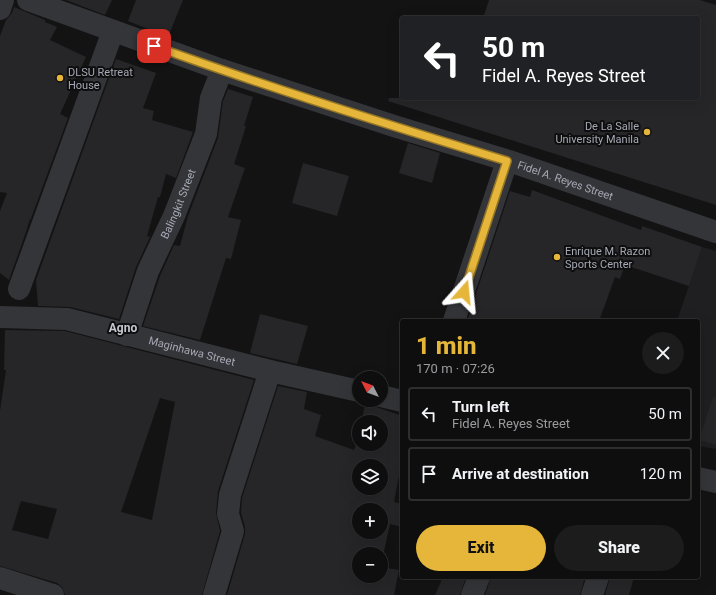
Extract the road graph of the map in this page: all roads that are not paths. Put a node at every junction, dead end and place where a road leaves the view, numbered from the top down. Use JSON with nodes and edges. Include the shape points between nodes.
{"nodes":[{"id":1,"x":3,"y":0,"type":"edge"},
{"id":2,"x":28,"y":0,"type":"edge"},
{"id":3,"x":0,"y":9,"type":"edge"},
{"id":4,"x":113,"y":31,"type":"junction"},
{"id":5,"x":222,"y":70,"type":"junction"},
{"id":6,"x":507,"y":161,"type":"junction"},
{"id":7,"x":716,"y":232,"type":"edge"},
{"id":8,"x":19,"y":289,"type":"dead end"},
{"id":9,"x":0,"y":317,"type":"edge"},
{"id":10,"x":455,"y":319,"type":"edge"},
{"id":11,"x":127,"y":335,"type":"junction"},
{"id":12,"x":270,"y":372,"type":"junction"},
{"id":13,"x":352,"y":390,"type":"edge"},
{"id":14,"x":388,"y":398,"type":"edge"},
{"id":15,"x":400,"y":401,"type":"edge"},
{"id":16,"x":700,"y":478,"type":"edge"},
{"id":17,"x":716,"y":482,"type":"edge"},
{"id":18,"x":0,"y":578,"type":"edge"},
{"id":19,"x":478,"y":579,"type":"edge"},
{"id":20,"x":597,"y":579,"type":"edge"},
{"id":21,"x":53,"y":595,"type":"edge"},
{"id":22,"x":214,"y":595,"type":"edge"},
{"id":23,"x":472,"y":595,"type":"edge"},
{"id":24,"x":592,"y":595,"type":"edge"}],
"edges":[{"from":1,"to":3,"type":"street"},
{"from":2,"to":4,"type":"street","name":"Fidel A. Reyes Street"},
{"from":4,"to":5,"type":"street","name":"Fidel A. Reyes Street"},
{"from":4,"to":8,"type":"street"},
{"from":5,"to":6,"type":"street","name":"Fidel A. Reyes Street","via":[[397,128]]},
{"from":5,"to":11,"type":"street","name":"Balingkit Street","via":[[211,98],[206,134],[174,216],[148,272]]},
{"from":6,"to":7,"type":"street","name":"Fidel A. Reyes Street"},
{"from":6,"to":10,"type":"street"},
{"from":9,"to":11,"type":"street","name":"Maginhawa Street","via":[[67,320]]},
{"from":11,"to":12,"type":"street","name":"Maginhawa Street"},
{"from":12,"to":13,"type":"street","name":"Maginhawa Street"},
{"from":12,"to":22,"type":"street","via":[[230,495],[228,514],[232,531]]},
{"from":14,"to":15,"type":"street"},
{"from":16,"to":17,"type":"street"},
{"from":18,"to":21,"type":"street"},
{"from":19,"to":23,"type":"street"},
{"from":20,"to":24,"type":"street"}]}
